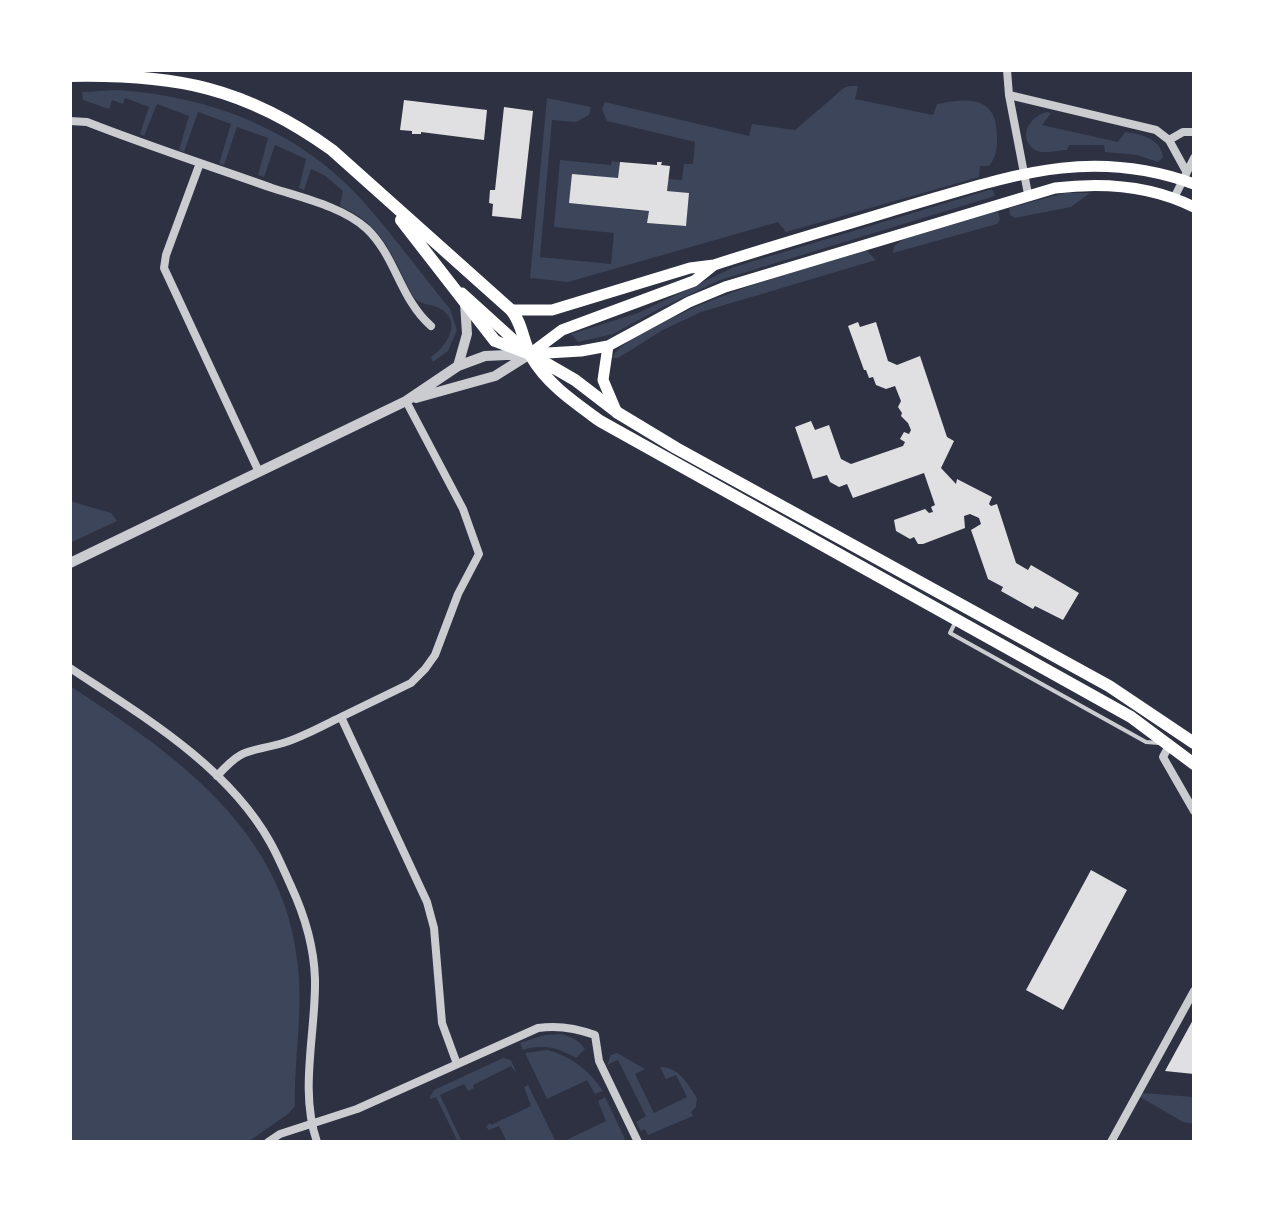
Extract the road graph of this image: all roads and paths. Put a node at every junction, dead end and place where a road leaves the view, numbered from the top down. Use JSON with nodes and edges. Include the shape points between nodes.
{"nodes":[{"id":1,"x":1007,"y":70,"type":"edge"},
{"id":2,"x":70,"y":76,"type":"edge"},
{"id":3,"x":1009,"y":95,"type":"junction"},
{"id":4,"x":70,"y":121,"type":"edge"},
{"id":5,"x":1194,"y":132,"type":"edge"},
{"id":6,"x":1169,"y":140,"type":"junction"},
{"id":7,"x":1194,"y":158,"type":"edge"},
{"id":8,"x":200,"y":163,"type":"junction"},
{"id":9,"x":1024,"y":173,"type":"junction"},
{"id":10,"x":1184,"y":175,"type":"junction"},
{"id":11,"x":1194,"y":184,"type":"edge"},
{"id":12,"x":1028,"y":194,"type":"junction"},
{"id":13,"x":383,"y":197,"type":"junction"},
{"id":14,"x":1174,"y":198,"type":"junction"},
{"id":15,"x":1194,"y":207,"type":"edge"},
{"id":16,"x":714,"y":265,"type":"junction"},
{"id":17,"x":447,"y":280,"type":"junction"},
{"id":18,"x":465,"y":303,"type":"junction"},
{"id":19,"x":511,"y":310,"type":"junction"},
{"id":20,"x":431,"y":326,"type":"dead end"},
{"id":21,"x":608,"y":346,"type":"junction"},
{"id":22,"x":530,"y":354,"type":"junction"},
{"id":23,"x":458,"y":366,"type":"junction"},
{"id":24,"x":406,"y":401,"type":"junction"},
{"id":25,"x":618,"y":413,"type":"junction"},
{"id":26,"x":259,"y":472,"type":"junction"},
{"id":27,"x":70,"y":563,"type":"edge"},
{"id":28,"x":70,"y":668,"type":"edge"},
{"id":29,"x":341,"y":717,"type":"junction"},
{"id":30,"x":1194,"y":743,"type":"edge"},
{"id":31,"x":1170,"y":744,"type":"junction"},
{"id":32,"x":1194,"y":764,"type":"edge"},
{"id":33,"x":217,"y":776,"type":"junction"},
{"id":34,"x":1194,"y":811,"type":"edge"},
{"id":35,"x":1194,"y":991,"type":"edge"},
{"id":36,"x":457,"y":1064,"type":"junction"},
{"id":37,"x":310,"y":1124,"type":"junction"},
{"id":38,"x":268,"y":1142,"type":"edge"},
{"id":39,"x":317,"y":1142,"type":"edge"},
{"id":40,"x":638,"y":1142,"type":"edge"},
{"id":41,"x":1111,"y":1142,"type":"edge"}],
"edges":[{"from":1,"to":3,"type":"street"},
{"from":2,"to":13,"type":"main road","via":[[169,79],[248,101],[318,139]]},
{"from":3,"to":6,"type":"street","via":[[1156,130]]},
{"from":3,"to":9,"type":"street"},
{"from":4,"to":8,"type":"street","via":[[87,122]]},
{"from":5,"to":6,"type":"street"},
{"from":6,"to":10,"type":"street"},
{"from":7,"to":10,"type":"street"},
{"from":8,"to":20,"type":"street","via":[[316,203],[366,228],[384,250],[408,300]]},
{"from":8,"to":26,"type":"street","via":[[164,268]]},
{"from":9,"to":10,"type":"main road","via":[[1098,165]]},
{"from":9,"to":12,"type":"street"},
{"from":9,"to":16,"type":"main road"},
{"from":10,"to":11,"type":"main road"},
{"from":10,"to":14,"type":"street"},
{"from":12,"to":14,"type":"main road","via":[[1087,184]]},
{"from":12,"to":21,"type":"main road","via":[[725,287]]},
{"from":13,"to":17,"type":"main road"},
{"from":13,"to":19,"type":"main road"},
{"from":14,"to":15,"type":"main road"},
{"from":16,"to":19,"type":"main road","via":[[552,310]]},
{"from":16,"to":22,"type":"main road","via":[[694,281],[562,330]]},
{"from":17,"to":18,"type":"main road"},
{"from":17,"to":22,"type":"main road"},
{"from":18,"to":22,"type":"main road","via":[[495,341]]},
{"from":18,"to":23,"type":"street","via":[[467,334]]},
{"from":19,"to":22,"type":"main road"},
{"from":21,"to":22,"type":"main road"},
{"from":21,"to":25,"type":"main road","via":[[603,380]]},
{"from":22,"to":23,"type":"street","via":[[485,356]]},
{"from":22,"to":24,"type":"street","via":[[495,376]]},
{"from":22,"to":25,"type":"main road"},
{"from":22,"to":31,"type":"main road","via":[[558,390],[600,421],[1131,717]]},
{"from":23,"to":24,"type":"street"},
{"from":24,"to":26,"type":"street"},
{"from":24,"to":29,"type":"street","via":[[463,509],[479,554],[425,669],[411,683]]},
{"from":25,"to":30,"type":"main road","via":[[1109,686]]},
{"from":26,"to":27,"type":"street"},
{"from":28,"to":33,"type":"street"},
{"from":29,"to":33,"type":"street","via":[[283,742],[248,750]]},
{"from":29,"to":36,"type":"street","via":[[427,902],[442,1023]]},
{"from":31,"to":32,"type":"main road"},
{"from":31,"to":34,"type":"street","via":[[1163,757]]},
{"from":33,"to":37,"type":"street","via":[[270,840],[306,929],[315,976]]},
{"from":35,"to":41,"type":"street"},
{"from":36,"to":37,"type":"street"},
{"from":36,"to":40,"type":"street","via":[[538,1028],[570,1027],[595,1035],[599,1061]]},
{"from":37,"to":38,"type":"street"},
{"from":37,"to":39,"type":"street"}]}
